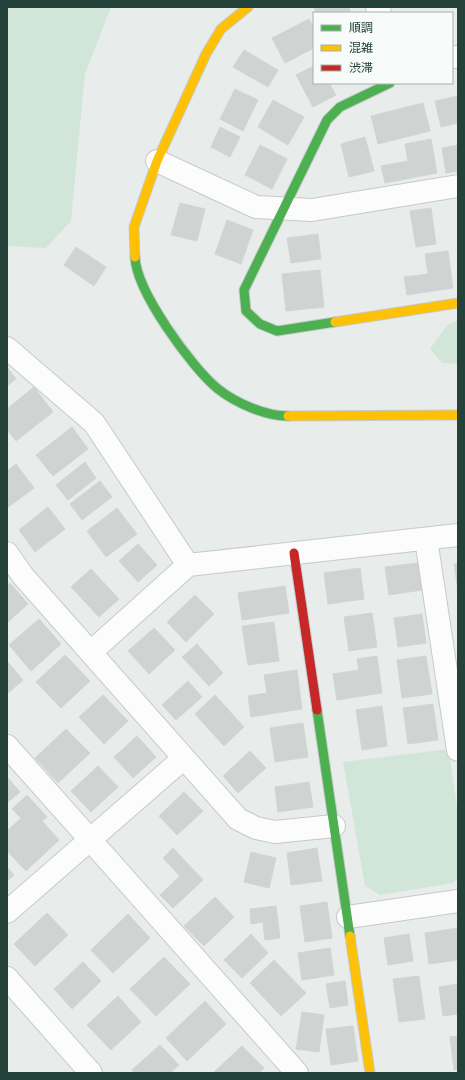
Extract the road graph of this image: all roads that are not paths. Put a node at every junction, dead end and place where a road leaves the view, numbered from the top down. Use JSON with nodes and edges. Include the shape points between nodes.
{"nodes":[{"id":1,"x":248,"y":7,"type":"edge"},
{"id":2,"x":388,"y":84,"type":"edge"},
{"id":3,"x":157,"y":161,"type":"junction"},
{"id":4,"x":458,"y":186,"type":"edge"},
{"id":5,"x":284,"y":209,"type":"junction"},
{"id":6,"x":458,"y":303,"type":"edge"},
{"id":7,"x":7,"y":348,"type":"edge"},
{"id":8,"x":458,"y":415,"type":"edge"},
{"id":9,"x":458,"y":535,"type":"edge"},
{"id":10,"x":426,"y":539,"type":"junction"},
{"id":11,"x":294,"y":553,"type":"junction"},
{"id":12,"x":7,"y":554,"type":"edge"},
{"id":13,"x":188,"y":565,"type":"junction"},
{"id":14,"x":91,"y":652,"type":"junction"},
{"id":15,"x":453,"y":679,"type":"edge"},
{"id":16,"x":7,"y":746,"type":"edge"},
{"id":17,"x":458,"y":750,"type":"edge"},
{"id":18,"x":184,"y":758,"type":"junction"},
{"id":19,"x":334,"y":826,"type":"junction"},
{"id":20,"x":90,"y":840,"type":"junction"},
{"id":21,"x":458,"y":901,"type":"edge"},
{"id":22,"x":7,"y":912,"type":"edge"},
{"id":23,"x":348,"y":917,"type":"junction"},
{"id":24,"x":7,"y":978,"type":"edge"},
{"id":25,"x":91,"y":1073,"type":"edge"},
{"id":26,"x":297,"y":1073,"type":"edge"},
{"id":27,"x":370,"y":1073,"type":"edge"}],
"edges":[{"from":1,"to":3,"type":"street","via":[[220,29]]},
{"from":2,"to":5,"type":"street","via":[[340,107],[327,120]]},
{"from":3,"to":5,"type":"street","via":[[256,208]]},
{"from":3,"to":8,"type":"street","via":[[134,227],[135,262],[145,291],[177,344],[218,389],[249,408],[285,416]]},
{"from":4,"to":5,"type":"street","via":[[312,210]]},
{"from":5,"to":6,"type":"street","via":[[244,290],[246,311],[260,324],[277,331]]},
{"from":7,"to":13,"type":"street","via":[[94,423]]},
{"from":9,"to":10,"type":"street"},
{"from":10,"to":11,"type":"street"},
{"from":10,"to":15,"type":"street"},
{"from":11,"to":13,"type":"street"},
{"from":11,"to":19,"type":"street"},
{"from":12,"to":14,"type":"street","via":[[23,576]]},
{"from":13,"to":14,"type":"street"},
{"from":14,"to":18,"type":"street"},
{"from":15,"to":17,"type":"street"},
{"from":16,"to":20,"type":"street"},
{"from":18,"to":19,"type":"street","via":[[238,819],[256,828],[275,832]]},
{"from":18,"to":20,"type":"street"},
{"from":19,"to":23,"type":"street"},
{"from":20,"to":22,"type":"street"},
{"from":20,"to":26,"type":"street"},
{"from":21,"to":23,"type":"street"},
{"from":23,"to":27,"type":"street"},
{"from":24,"to":25,"type":"street"}]}
